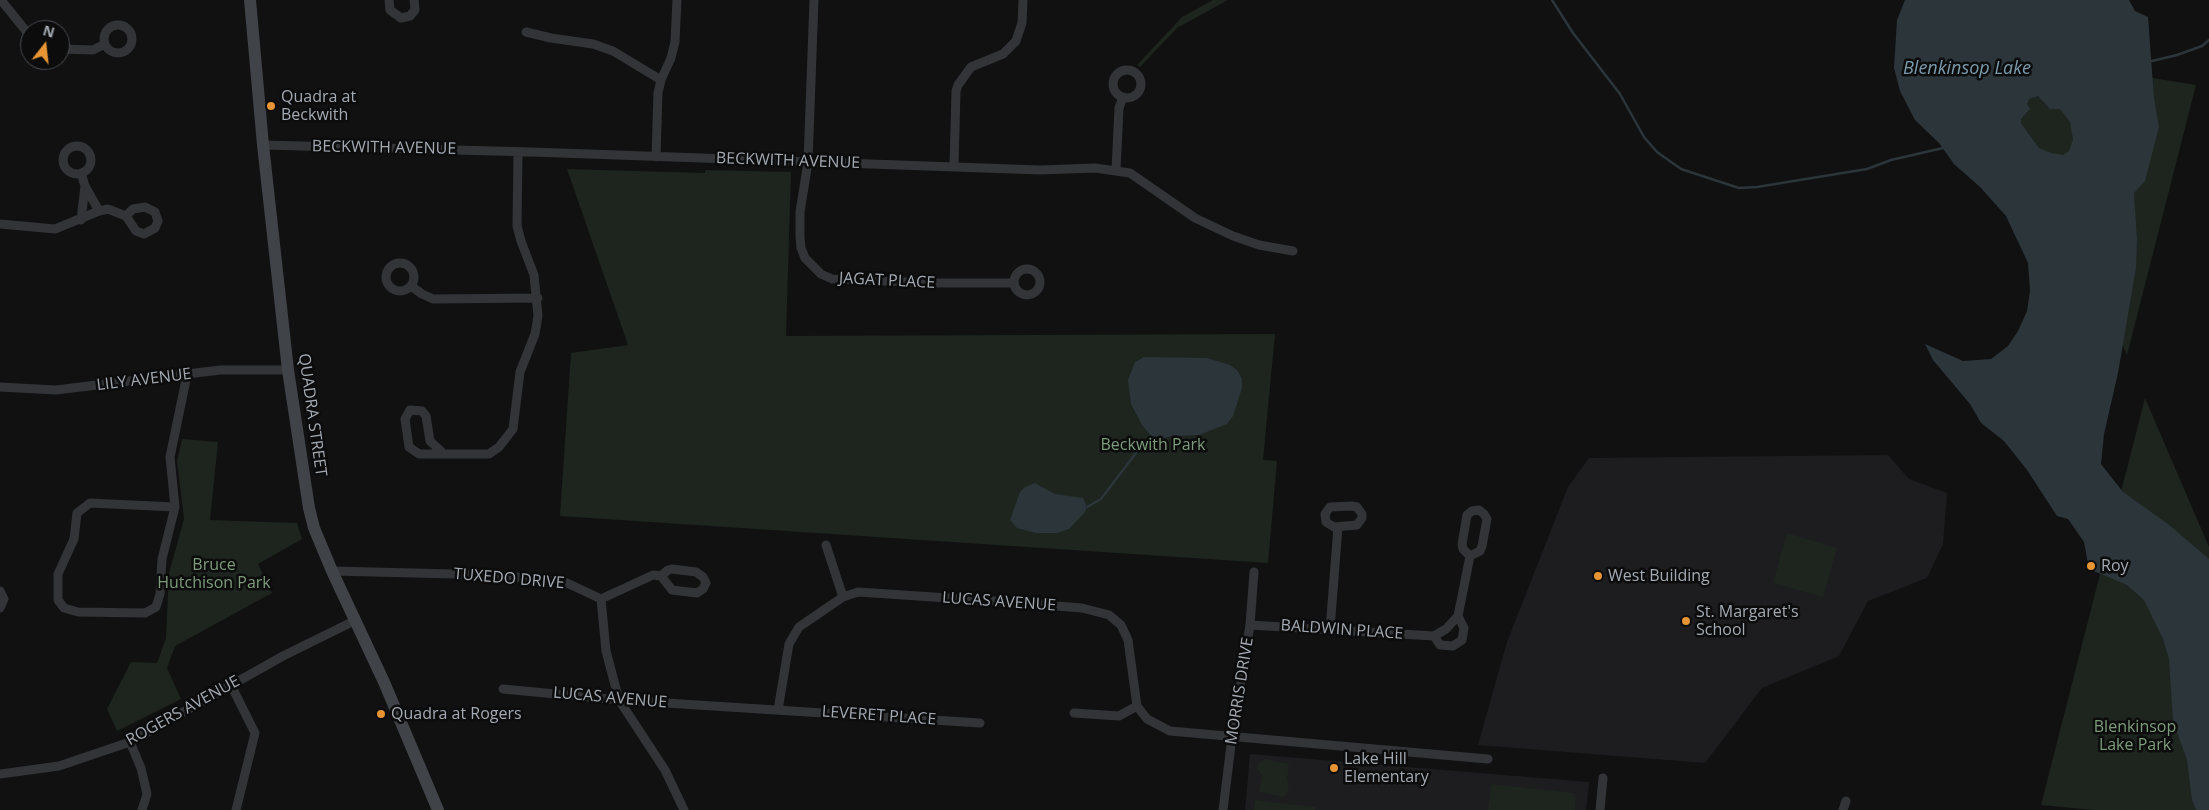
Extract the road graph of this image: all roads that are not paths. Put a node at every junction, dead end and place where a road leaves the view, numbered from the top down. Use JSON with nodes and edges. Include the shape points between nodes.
{"nodes":[{"id":1,"x":1,"y":0,"type":"edge"},
{"id":2,"x":250,"y":0,"type":"edge"},
{"id":3,"x":390,"y":0,"type":"edge"},
{"id":4,"x":414,"y":0,"type":"edge"},
{"id":5,"x":677,"y":0,"type":"edge"},
{"id":6,"x":814,"y":0,"type":"edge"},
{"id":7,"x":1023,"y":0,"type":"edge"},
{"id":8,"x":20,"y":24,"type":"edge"},
{"id":9,"x":526,"y":32,"type":"dead end"},
{"id":10,"x":105,"y":44,"type":"dead end"},
{"id":11,"x":70,"y":49,"type":"edge"},
{"id":12,"x":661,"y":80,"type":"junction"},
{"id":13,"x":1123,"y":97,"type":"dead end"},
{"id":14,"x":263,"y":145,"type":"junction"},
{"id":15,"x":518,"y":152,"type":"junction"},
{"id":16,"x":656,"y":157,"type":"junction"},
{"id":17,"x":808,"y":162,"type":"junction"},
{"id":18,"x":954,"y":166,"type":"junction"},
{"id":19,"x":1116,"y":170,"type":"junction"},
{"id":20,"x":81,"y":174,"type":"dead end"},
{"id":21,"x":85,"y":186,"type":"junction"},
{"id":22,"x":99,"y":211,"type":"junction"},
{"id":23,"x":126,"y":216,"type":"dead end"},
{"id":24,"x":81,"y":220,"type":"junction"},
{"id":25,"x":0,"y":224,"type":"edge"},
{"id":26,"x":1293,"y":251,"type":"dead end"},
{"id":27,"x":1013,"y":283,"type":"dead end"},
{"id":28,"x":411,"y":286,"type":"dead end"},
{"id":29,"x":538,"y":298,"type":"junction"},
{"id":30,"x":288,"y":370,"type":"junction"},
{"id":31,"x":187,"y":375,"type":"junction"},
{"id":32,"x":0,"y":387,"type":"edge"},
{"id":33,"x":442,"y":452,"type":"junction"},
{"id":34,"x":175,"y":508,"type":"junction"},
{"id":35,"x":1338,"y":527,"type":"dead end"},
{"id":36,"x":826,"y":545,"type":"dead end"},
{"id":37,"x":1470,"y":556,"type":"junction"},
{"id":38,"x":332,"y":571,"type":"junction"},
{"id":39,"x":1254,"y":572,"type":"dead end"},
{"id":40,"x":661,"y":576,"type":"junction"},
{"id":41,"x":0,"y":590,"type":"edge"},
{"id":42,"x":843,"y":598,"type":"junction"},
{"id":43,"x":601,"y":599,"type":"junction"},
{"id":44,"x":0,"y":608,"type":"edge"},
{"id":45,"x":1458,"y":616,"type":"junction"},
{"id":46,"x":356,"y":620,"type":"junction"},
{"id":47,"x":1250,"y":625,"type":"junction"},
{"id":48,"x":1330,"y":629,"type":"junction"},
{"id":49,"x":1434,"y":636,"type":"junction"},
{"id":50,"x":231,"y":685,"type":"junction"},
{"id":51,"x":503,"y":689,"type":"dead end"},
{"id":52,"x":619,"y":700,"type":"junction"},
{"id":53,"x":1137,"y":706,"type":"junction"},
{"id":54,"x":778,"y":710,"type":"junction"},
{"id":55,"x":1074,"y":713,"type":"dead end"},
{"id":56,"x":980,"y":723,"type":"dead end"},
{"id":57,"x":1232,"y":737,"type":"junction"},
{"id":58,"x":130,"y":742,"type":"junction"},
{"id":59,"x":1488,"y":760,"type":"dead end"},
{"id":60,"x":0,"y":774,"type":"edge"},
{"id":61,"x":1603,"y":778,"type":"dead end"},
{"id":62,"x":142,"y":810,"type":"edge"},
{"id":63,"x":236,"y":810,"type":"edge"},
{"id":64,"x":438,"y":810,"type":"edge"},
{"id":65,"x":684,"y":810,"type":"edge"},
{"id":66,"x":1223,"y":810,"type":"edge"},
{"id":67,"x":1600,"y":810,"type":"edge"}],
"edges":[{"from":1,"to":8,"type":"street"},
{"from":2,"to":14,"type":"main road","name":"QUADRA STREET"},
{"from":3,"to":4,"type":"street","via":[[390,10],[401,18],[410,16],[415,10]]},
{"from":5,"to":12,"type":"street","via":[[675,42]]},
{"from":6,"to":17,"type":"street","name":"JAGAT PLACE"},
{"from":7,"to":18,"type":"street","via":[[1022,24],[1016,41],[1003,54],[971,67],[958,84]]},
{"from":9,"to":12,"type":"street","via":[[593,44],[613,51]]},
{"from":10,"to":11,"type":"street","via":[[92,50]]},
{"from":12,"to":16,"type":"street"},
{"from":13,"to":19,"type":"street"},
{"from":14,"to":15,"type":"street","name":"BECKWITH AVENUE"},
{"from":14,"to":30,"type":"main road","name":"QUADRA STREET"},
{"from":15,"to":16,"type":"street","name":"BECKWITH AVENUE"},
{"from":15,"to":29,"type":"street","via":[[517,226],[534,275]]},
{"from":16,"to":17,"type":"street","name":"BECKWITH AVENUE"},
{"from":17,"to":18,"type":"street","name":"BECKWITH AVENUE"},
{"from":17,"to":27,"type":"street","name":"JAGAT PLACE","via":[[801,200],[801,248],[805,258],[821,274],[845,280]]},
{"from":18,"to":19,"type":"street","name":"BECKWITH AVENUE"},
{"from":19,"to":26,"type":"street","name":"BECKWITH AVENUE","via":[[1130,174],[1195,218],[1234,236]]},
{"from":20,"to":21,"type":"street"},
{"from":21,"to":22,"type":"street"},
{"from":21,"to":24,"type":"street"},
{"from":22,"to":23,"type":"street","via":[[108,209]]},
{"from":22,"to":24,"type":"street"},
{"from":24,"to":25,"type":"street","via":[[55,229]]},
{"from":28,"to":29,"type":"street","via":[[433,299]]},
{"from":29,"to":33,"type":"street","via":[[535,334],[520,372],[512,429],[499,447],[489,454]]},
{"from":30,"to":31,"type":"street","name":"LILY AVENUE","via":[[220,370]]},
{"from":30,"to":38,"type":"main road","name":"QUADRA STREET","via":[[309,508]]},
{"from":31,"to":32,"type":"street","name":"LILY AVENUE","via":[[56,390]]},
{"from":31,"to":34,"type":"street","via":[[170,457]]},
{"from":33,"to":33,"type":"street","via":[[430,441],[426,416],[422,411],[410,410],[405,419],[409,447],[419,454]]},
{"from":34,"to":34,"type":"street","via":[[162,559],[156,607],[145,613],[78,612],[64,608],[58,600],[58,574],[74,539],[77,514],[90,503]]},
{"from":35,"to":48,"type":"street"},
{"from":36,"to":42,"type":"street"},
{"from":37,"to":37,"type":"street","name":"BALDWIN PLACE","via":[[1482,546],[1487,520],[1479,510],[1467,515],[1462,544]]},
{"from":37,"to":45,"type":"street","name":"BALDWIN PLACE"},
{"from":38,"to":43,"type":"street","name":"TUXEDO DRIVE","via":[[496,575],[548,580],[566,582]]},
{"from":38,"to":46,"type":"main road","name":"QUADRA STREET"},
{"from":39,"to":47,"type":"street","name":"MORRIS DRIVE"},
{"from":40,"to":40,"type":"street","via":[[672,590],[697,593],[706,583],[704,577],[696,572],[672,569]]},
{"from":40,"to":43,"type":"street","via":[[653,575]]},
{"from":41,"to":44,"type":"street","via":[[4,599]]},
{"from":42,"to":53,"type":"street","name":"LUCAS AVENUE","via":[[858,592],[1082,608],[1109,615],[1121,625],[1128,640]]},
{"from":42,"to":54,"type":"street","name":"LUCAS AVENUE","via":[[799,627],[788,644]]},
{"from":43,"to":52,"type":"street","via":[[606,651]]},
{"from":45,"to":49,"type":"street"},
{"from":45,"to":49,"type":"street","name":"BALDWIN PLACE","via":[[1464,628],[1462,640],[1453,646],[1440,645]]},
{"from":46,"to":50,"type":"street","name":"ROGERS AVENUE"},
{"from":46,"to":64,"type":"main road","name":"QUADRA STREET"},
{"from":47,"to":48,"type":"street","name":"BALDWIN PLACE"},
{"from":47,"to":57,"type":"street","name":"MORRIS DRIVE"},
{"from":48,"to":49,"type":"street","name":"BALDWIN PLACE"},
{"from":50,"to":58,"type":"street","name":"ROGERS AVENUE"},
{"from":50,"to":63,"type":"street","via":[[255,733]]},
{"from":51,"to":52,"type":"street","name":"LUCAS AVENUE"},
{"from":52,"to":54,"type":"street","name":"LUCAS AVENUE"},
{"from":52,"to":65,"type":"street","via":[[665,770]]},
{"from":53,"to":55,"type":"street","via":[[1119,716]]},
{"from":53,"to":57,"type":"street","via":[[1147,719],[1170,731]]},
{"from":54,"to":56,"type":"street","name":"LEVERET PLACE"},
{"from":57,"to":59,"type":"street"},
{"from":57,"to":66,"type":"street","name":"MORRIS DRIVE"},
{"from":58,"to":60,"type":"street","name":"ROGERS AVENUE","via":[[59,766]]},
{"from":58,"to":62,"type":"street","via":[[141,768],[146,794]]},
{"from":61,"to":67,"type":"street"}]}
